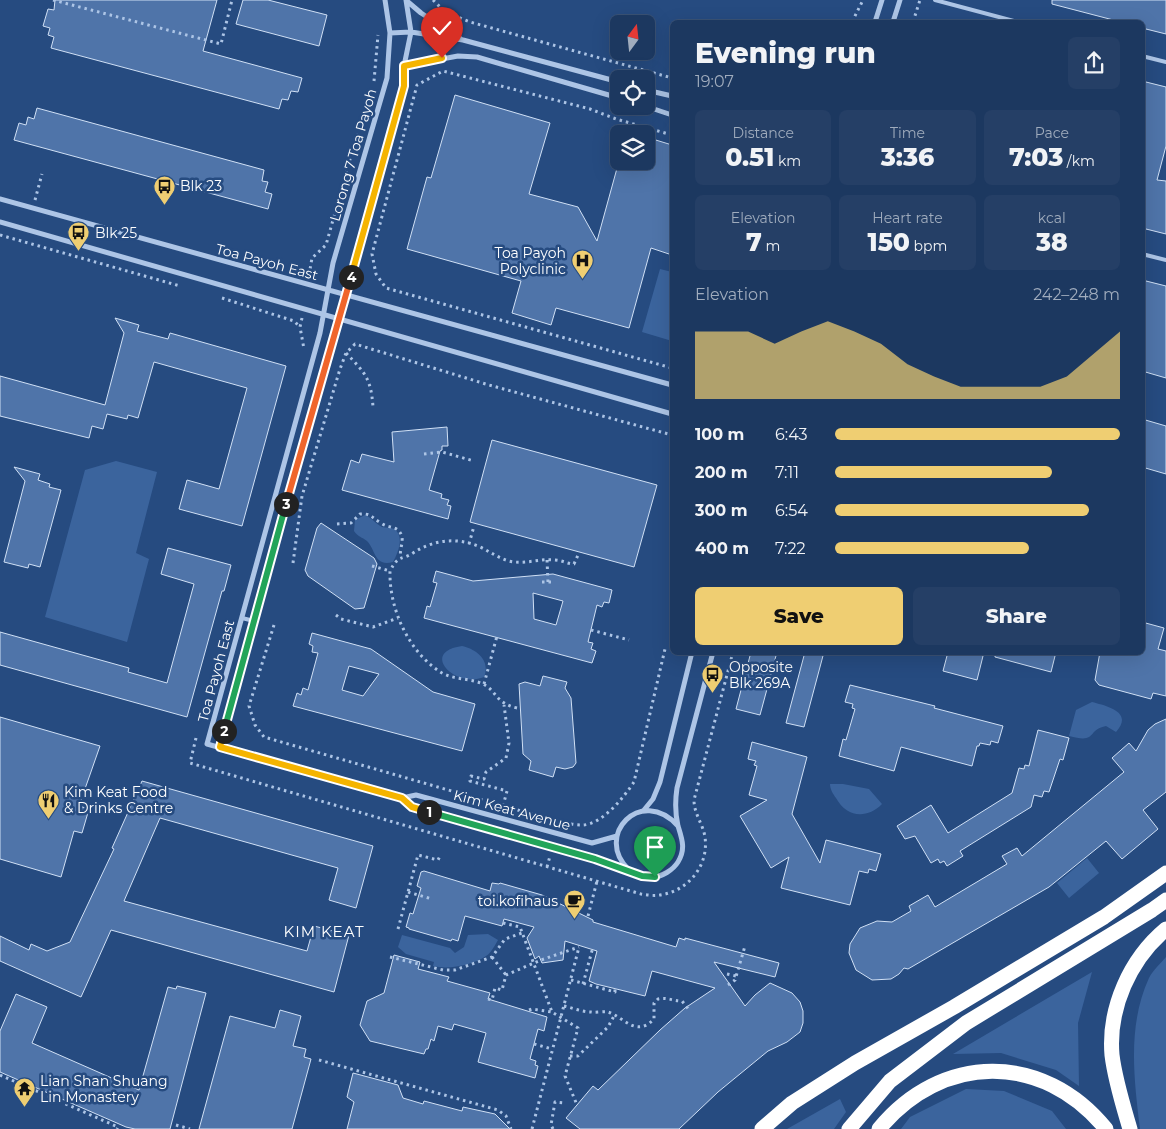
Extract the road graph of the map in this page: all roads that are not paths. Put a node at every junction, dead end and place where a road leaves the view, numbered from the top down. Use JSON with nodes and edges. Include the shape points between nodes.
{"nodes":[{"id":1,"x":385,"y":0,"type":"edge"},
{"id":2,"x":406,"y":0,"type":"edge"},
{"id":3,"x":882,"y":0,"type":"edge"},
{"id":4,"x":900,"y":0,"type":"edge"},
{"id":5,"x":935,"y":0,"type":"edge"},
{"id":6,"x":875,"y":20,"type":"edge"},
{"id":7,"x":894,"y":20,"type":"edge"},
{"id":8,"x":1010,"y":20,"type":"edge"},
{"id":9,"x":411,"y":32,"type":"junction"},
{"id":10,"x":390,"y":33,"type":"junction"},
{"id":11,"x":463,"y":40,"type":"junction"},
{"id":12,"x":1145,"y":57,"type":"edge"},
{"id":13,"x":1166,"y":62,"type":"edge"},
{"id":14,"x":404,"y":66,"type":"junction"},
{"id":15,"x":610,"y":80,"type":"edge"},
{"id":16,"x":655,"y":92,"type":"edge"},
{"id":17,"x":610,"y":95,"type":"edge"},
{"id":18,"x":670,"y":96,"type":"edge"},
{"id":19,"x":655,"y":109,"type":"edge"},
{"id":20,"x":670,"y":114,"type":"edge"},
{"id":21,"x":0,"y":199,"type":"edge"},
{"id":22,"x":0,"y":222,"type":"edge"},
{"id":23,"x":1145,"y":255,"type":"edge"},
{"id":24,"x":1166,"y":260,"type":"edge"},
{"id":25,"x":328,"y":290,"type":"junction"},
{"id":26,"x":346,"y":295,"type":"junction"},
{"id":27,"x":323,"y":314,"type":"junction"},
{"id":28,"x":339,"y":318,"type":"junction"},
{"id":29,"x":670,"y":384,"type":"edge"},
{"id":30,"x":670,"y":413,"type":"edge"},
{"id":31,"x":242,"y":618,"type":"junction"},
{"id":32,"x":254,"y":621,"type":"junction"},
{"id":33,"x":691,"y":655,"type":"edge"},
{"id":34,"x":712,"y":655,"type":"edge"},
{"id":35,"x":207,"y":744,"type":"joint"},
{"id":36,"x":220,"y":747,"type":"junction"},
{"id":37,"x":402,"y":798,"type":"junction"},
{"id":38,"x":644,"y":810,"type":"junction"},
{"id":39,"x":678,"y":826,"type":"junction"},
{"id":40,"x":617,"y":836,"type":"junction"},
{"id":41,"x":630,"y":871,"type":"junction"},
{"id":42,"x":1166,"y":874,"type":"edge"},
{"id":43,"x":1166,"y":900,"type":"edge"},
{"id":44,"x":1166,"y":929,"type":"edge"},
{"id":45,"x":762,"y":1129,"type":"edge"},
{"id":46,"x":849,"y":1129,"type":"edge"},
{"id":47,"x":879,"y":1129,"type":"edge"},
{"id":48,"x":1106,"y":1129,"type":"edge"},
{"id":49,"x":1130,"y":1129,"type":"edge"}],
"edges":[{"from":1,"to":10,"type":"street","name":"Lorong 7 Toa Payoh"},
{"from":2,"to":9,"type":"street"},
{"from":2,"to":11,"type":"street"},
{"from":3,"to":6,"type":"street"},
{"from":4,"to":7,"type":"street"},
{"from":5,"to":8,"type":"lane"},
{"from":9,"to":10,"type":"street"},
{"from":9,"to":11,"type":"street"},
{"from":9,"to":14,"type":"street"},
{"from":10,"to":25,"type":"street","name":"Lorong 7 Toa Payoh","via":[[387,78]]},
{"from":11,"to":15,"type":"street"},
{"from":12,"to":13,"type":"lane"},
{"from":14,"to":17,"type":"street","via":[[458,56],[477,57]]},
{"from":14,"to":26,"type":"street","via":[[404,86]]},
{"from":16,"to":18,"type":"street"},
{"from":19,"to":20,"type":"street"},
{"from":21,"to":25,"type":"street","name":"Toa Payoh East"},
{"from":22,"to":27,"type":"street"},
{"from":23,"to":24,"type":"lane"},
{"from":25,"to":26,"type":"street","name":"Toa Payoh East"},
{"from":25,"to":27,"type":"street","name":"Lorong 7 Toa Payoh"},
{"from":26,"to":28,"type":"street"},
{"from":26,"to":29,"type":"street","name":"Toa Payoh East"},
{"from":27,"to":28,"type":"street"},
{"from":27,"to":31,"type":"street","name":"Toa Payoh East"},
{"from":28,"to":30,"type":"street"},
{"from":28,"to":32,"type":"street","name":"Toa Payoh East"},
{"from":31,"to":32,"type":"lane"},
{"from":31,"to":35,"type":"street","name":"Toa Payoh East"},
{"from":32,"to":36,"type":"street","name":"Toa Payoh East"},
{"from":33,"to":38,"type":"street","via":[[660,782]]},
{"from":34,"to":39,"type":"street","name":"Kim Keat Avenue","via":[[677,788]]},
{"from":35,"to":36,"type":"street","name":"Kim Keat Avenue"},
{"from":36,"to":37,"type":"street","name":"Kim Keat Avenue"},
{"from":37,"to":40,"type":"street","name":"Kim Keat Avenue","via":[[416,795],[592,843]]},
{"from":37,"to":41,"type":"street","name":"Kim Keat Avenue","via":[[412,807]]},
{"from":38,"to":39,"type":"street","via":[[670,816]]},
{"from":38,"to":40,"type":"street","via":[[622,824]]},
{"from":39,"to":41,"type":"street","name":"Kim Keat Avenue","via":[[683,838],[683,851],[668,872],[655,877]]},
{"from":40,"to":41,"type":"street","via":[[618,855]]},
{"from":42,"to":45,"type":"highway","via":[[1104,917],[847,1068],[792,1103]]},
{"from":43,"to":46,"type":"highway","via":[[966,1023],[890,1081]]},
{"from":44,"to":49,"type":"highway","via":[[1148,946],[1134,967],[1122,991],[1112,1030],[1116,1079]]},
{"from":47,"to":48,"type":"highway","via":[[901,1106],[928,1086],[962,1074],[996,1071],[1027,1075],[1063,1091]]}]}
